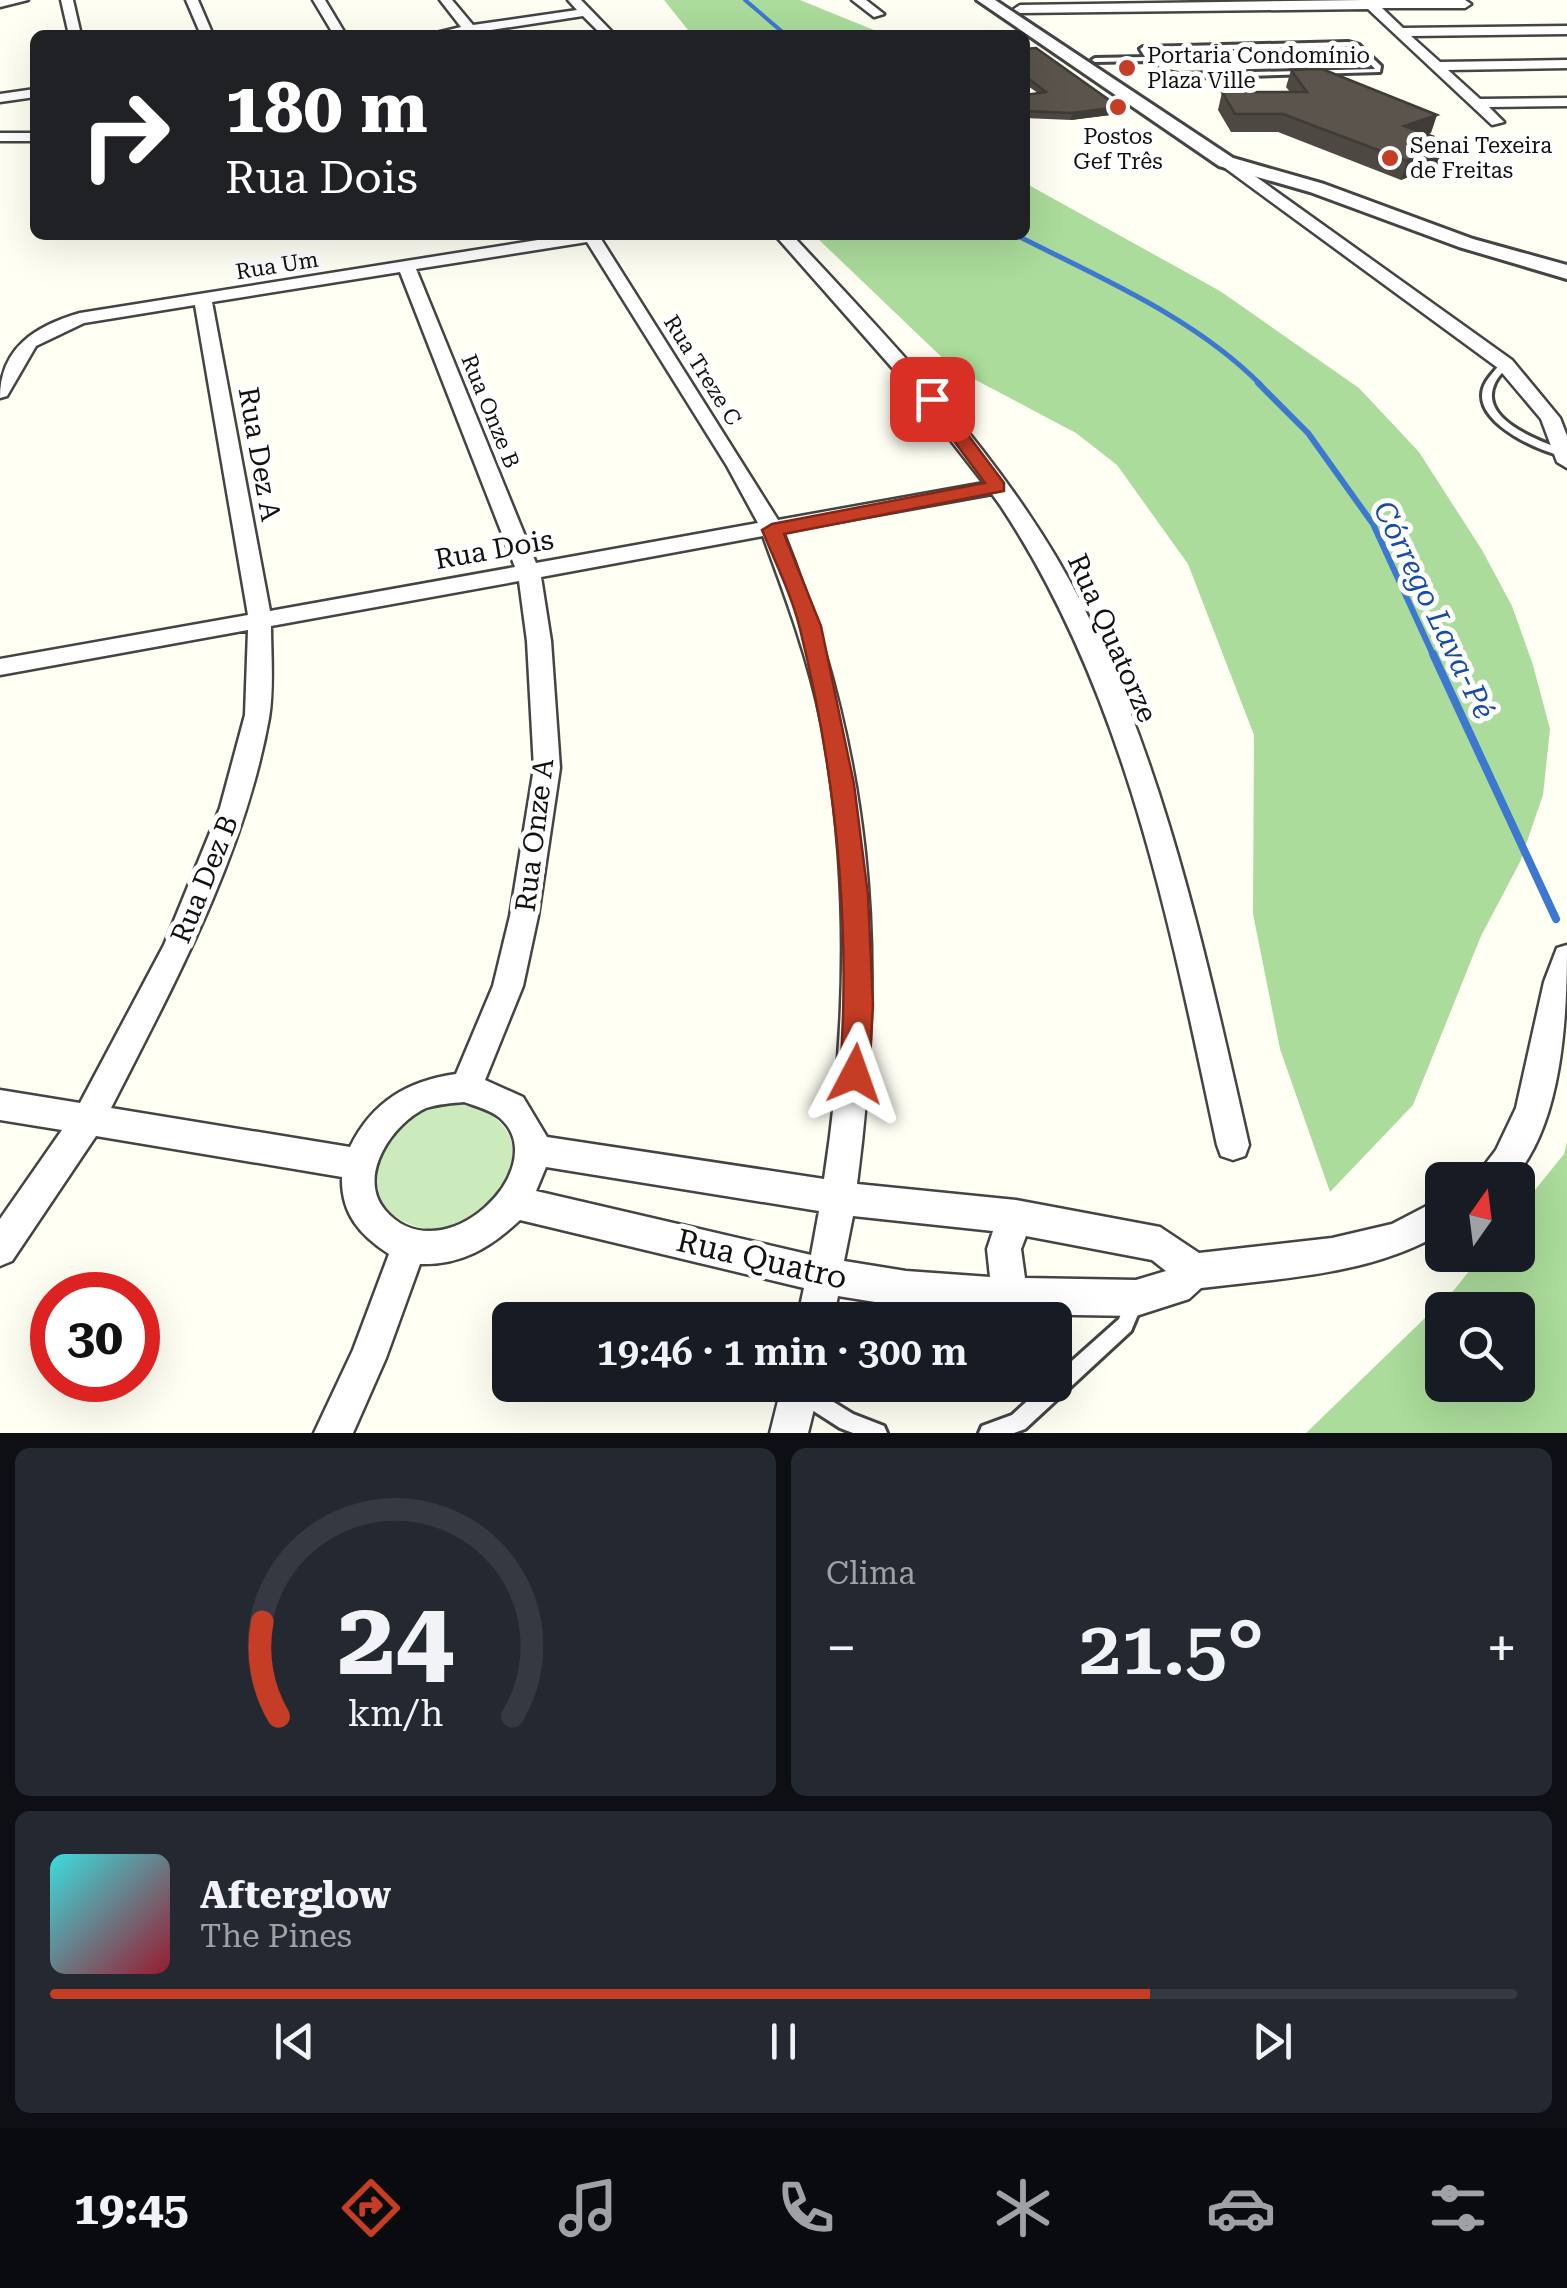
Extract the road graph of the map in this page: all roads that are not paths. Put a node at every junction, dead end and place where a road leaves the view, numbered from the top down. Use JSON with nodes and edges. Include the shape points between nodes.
{"nodes":[{"id":1,"x":22,"y":0,"type":"edge"},
{"id":2,"x":67,"y":0,"type":"edge"},
{"id":3,"x":192,"y":0,"type":"edge"},
{"id":4,"x":319,"y":0,"type":"edge"},
{"id":5,"x":446,"y":0,"type":"edge"},
{"id":6,"x":574,"y":0,"type":"edge"},
{"id":7,"x":858,"y":0,"type":"edge"},
{"id":8,"x":985,"y":0,"type":"edge"},
{"id":9,"x":1240,"y":0,"type":"edge"},
{"id":10,"x":1462,"y":2,"type":"edge"},
{"id":11,"x":0,"y":3,"type":"edge"},
{"id":12,"x":1369,"y":3,"type":"edge"},
{"id":13,"x":1124,"y":4,"type":"edge"},
{"id":14,"x":1013,"y":5,"type":"edge"},
{"id":15,"x":1253,"y":8,"type":"junction"},
{"id":16,"x":586,"y":12,"type":"junction"},
{"id":17,"x":878,"y":14,"type":"dead end"},
{"id":18,"x":74,"y":30,"type":"edge"},
{"id":19,"x":205,"y":30,"type":"edge"},
{"id":20,"x":337,"y":30,"type":"edge"},
{"id":21,"x":470,"y":30,"type":"edge"},
{"id":22,"x":483,"y":30,"type":"edge"},
{"id":23,"x":604,"y":30,"type":"edge"},
{"id":24,"x":1030,"y":30,"type":"edge"},
{"id":25,"x":1030,"y":30,"type":"edge"},
{"id":26,"x":1567,"y":30,"type":"edge"},
{"id":27,"x":1404,"y":32,"type":"junction"},
{"id":28,"x":1148,"y":59,"type":"junction"},
{"id":29,"x":1096,"y":60,"type":"junction"},
{"id":30,"x":1567,"y":64,"type":"edge"},
{"id":31,"x":1440,"y":66,"type":"junction"},
{"id":32,"x":30,"y":94,"type":"edge"},
{"id":33,"x":0,"y":98,"type":"edge"},
{"id":34,"x":1567,"y":102,"type":"edge"},
{"id":35,"x":1480,"y":104,"type":"junction"},
{"id":36,"x":1497,"y":122,"type":"dead end"},
{"id":37,"x":0,"y":137,"type":"edge"},
{"id":38,"x":30,"y":137,"type":"edge"},
{"id":39,"x":1256,"y":152,"type":"junction"},
{"id":40,"x":1226,"y":162,"type":"junction"},
{"id":41,"x":1275,"y":177,"type":"junction"},
{"id":42,"x":571,"y":240,"type":"edge"},
{"id":43,"x":597,"y":240,"type":"edge"},
{"id":44,"x":788,"y":240,"type":"edge"},
{"id":45,"x":1567,"y":262,"type":"edge"},
{"id":46,"x":407,"y":267,"type":"junction"},
{"id":47,"x":1567,"y":272,"type":"edge"},
{"id":48,"x":202,"y":299,"type":"junction"},
{"id":49,"x":1505,"y":364,"type":"junction"},
{"id":50,"x":0,"y":392,"type":"edge"},
{"id":51,"x":1565,"y":448,"type":"edge"},
{"id":52,"x":997,"y":487,"type":"junction"},
{"id":53,"x":772,"y":530,"type":"junction"},
{"id":54,"x":529,"y":574,"type":"junction"},
{"id":55,"x":260,"y":620,"type":"junction"},
{"id":56,"x":0,"y":667,"type":"edge"},
{"id":57,"x":1567,"y":957,"type":"edge"},
{"id":58,"x":466,"y":1087,"type":"junction"},
{"id":59,"x":0,"y":1105,"type":"edge"},
{"id":60,"x":88,"y":1120,"type":"junction"},
{"id":61,"x":1233,"y":1145,"type":"dead end"},
{"id":62,"x":533,"y":1150,"type":"junction"},
{"id":63,"x":1506,"y":1162,"type":"edge"},
{"id":64,"x":360,"y":1164,"type":"junction"},
{"id":65,"x":840,"y":1198,"type":"junction"},
{"id":66,"x":517,"y":1203,"type":"junction"},
{"id":67,"x":1016,"y":1216,"type":"junction"},
{"id":68,"x":1425,"y":1224,"type":"edge"},
{"id":69,"x":410,"y":1246,"type":"junction"},
{"id":70,"x":0,"y":1248,"type":"edge"},
{"id":71,"x":1194,"y":1271,"type":"junction"},
{"id":72,"x":826,"y":1276,"type":"junction"},
{"id":73,"x":1010,"y":1296,"type":"junction"},
{"id":74,"x":1136,"y":1298,"type":"junction"},
{"id":75,"x":820,"y":1302,"type":"edge"},
{"id":76,"x":796,"y":1402,"type":"edge"},
{"id":77,"x":820,"y":1402,"type":"edge"},
{"id":78,"x":333,"y":1433,"type":"edge"},
{"id":79,"x":789,"y":1433,"type":"edge"},
{"id":80,"x":876,"y":1433,"type":"edge"},
{"id":81,"x":989,"y":1433,"type":"edge"}],
"edges":[{"from":1,"to":11,"type":"street"},
{"from":2,"to":18,"type":"street"},
{"from":3,"to":19,"type":"street"},
{"from":4,"to":20,"type":"street"},
{"from":5,"to":21,"type":"street"},
{"from":6,"to":16,"type":"street"},
{"from":7,"to":17,"type":"street"},
{"from":8,"to":24,"type":"street"},
{"from":9,"to":15,"type":"street"},
{"from":10,"to":12,"type":"street"},
{"from":12,"to":15,"type":"street"},
{"from":12,"to":27,"type":"street"},
{"from":13,"to":14,"type":"street"},
{"from":13,"to":15,"type":"street"},
{"from":14,"to":29,"type":"street"},
{"from":16,"to":22,"type":"street"},
{"from":16,"to":23,"type":"street"},
{"from":25,"to":40,"type":"street"},
{"from":26,"to":27,"type":"street"},
{"from":27,"to":31,"type":"street"},
{"from":28,"to":28,"type":"lane","via":[[1156,70],[1178,76],[1379,67],[1357,46],[1339,44],[1154,46],[1143,49]]},
{"from":28,"to":29,"type":"lane"},
{"from":29,"to":39,"type":"street","via":[[1172,113]]},
{"from":30,"to":31,"type":"street"},
{"from":31,"to":35,"type":"street"},
{"from":32,"to":33,"type":"street"},
{"from":34,"to":35,"type":"street"},
{"from":35,"to":36,"type":"street"},
{"from":37,"to":38,"type":"street"},
{"from":39,"to":40,"type":"street"},
{"from":39,"to":41,"type":"street"},
{"from":40,"to":41,"type":"street"},
{"from":41,"to":45,"type":"street"},
{"from":41,"to":47,"type":"street"},
{"from":41,"to":49,"type":"street"},
{"from":42,"to":46,"type":"street","name":"Rua Um"},
{"from":43,"to":53,"type":"street","name":"Rua Treze C"},
{"from":44,"to":52,"type":"street","name":"Rua Quatorze","via":[[932,399]]},
{"from":46,"to":48,"type":"street","name":"Rua Um"},
{"from":46,"to":54,"type":"street","name":"Rua Onze B"},
{"from":48,"to":50,"type":"street","name":"Rua Um","via":[[80,318],[30,342]]},
{"from":48,"to":55,"type":"street","name":"Rua Dez A"},
{"from":49,"to":51,"type":"street"},
{"from":49,"to":51,"type":"lane","via":[[1486,384],[1489,407],[1516,433]]},
{"from":52,"to":53,"type":"street","name":"Rua Dois"},
{"from":52,"to":61,"type":"street","name":"Rua Quatorze","via":[[1084,634],[1126,737],[1178,900]]},
{"from":53,"to":54,"type":"street","name":"Rua Dois"},
{"from":53,"to":65,"type":"street","name":"Rua Treze C","via":[[810,626],[826,692],[856,895],[859,1005]]},
{"from":54,"to":55,"type":"street","name":"Rua Dois"},
{"from":54,"to":58,"type":"street","name":"Rua Onze A","via":[[547,768],[508,986]]},
{"from":55,"to":56,"type":"street","name":"Rua Dois"},
{"from":55,"to":60,"type":"street","name":"Rua Dez B","via":[[257,715],[233,808],[178,946]]},
{"from":57,"to":63,"type":"street","via":[[1531,1113]]},
{"from":58,"to":62,"type":"street","via":[[512,1106]]},
{"from":58,"to":64,"type":"street","via":[[412,1100],[388,1116]]},
{"from":59,"to":60,"type":"street"},
{"from":60,"to":64,"type":"street"},
{"from":60,"to":70,"type":"street","name":"Rua Dez B"},
{"from":62,"to":65,"type":"street"},
{"from":62,"to":66,"type":"street"},
{"from":64,"to":69,"type":"street","via":[[358,1191],[367,1215],[384,1235]]},
{"from":65,"to":67,"type":"street"},
{"from":65,"to":72,"type":"street","name":"Rua Treze C"},
{"from":66,"to":69,"type":"street","via":[[468,1241]]},
{"from":66,"to":72,"type":"street","name":"Rua Quatro"},
{"from":67,"to":71,"type":"street","via":[[1160,1244]]},
{"from":67,"to":73,"type":"street","via":[[1004,1249]]},
{"from":68,"to":71,"type":"street","via":[[1397,1240],[1332,1255]]},
{"from":69,"to":78,"type":"street"},
{"from":71,"to":74,"type":"street","via":[[1176,1286]]},
{"from":72,"to":73,"type":"street","name":"Rua Quatro"},
{"from":72,"to":75,"type":"street","name":"Rua Treze C"},
{"from":73,"to":74,"type":"street","name":"Rua Quatro"},
{"from":74,"to":81,"type":"lane","via":[[1125,1326],[1018,1422]]},
{"from":76,"to":79,"type":"street"},
{"from":77,"to":80,"type":"lane"}]}
